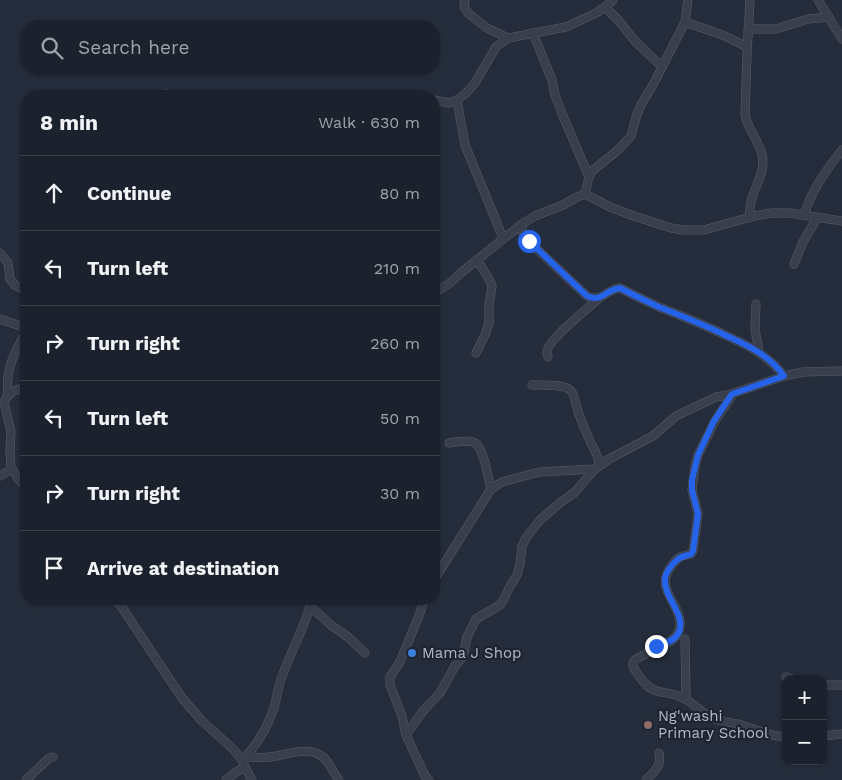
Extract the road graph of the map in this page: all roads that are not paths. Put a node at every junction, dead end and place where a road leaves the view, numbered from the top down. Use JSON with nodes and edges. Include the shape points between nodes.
{"nodes":[{"id":1,"x":465,"y":0,"type":"edge"},
{"id":2,"x":613,"y":0,"type":"edge"},
{"id":3,"x":688,"y":0,"type":"edge"},
{"id":4,"x":750,"y":0,"type":"edge"},
{"id":5,"x":818,"y":0,"type":"edge"},
{"id":6,"x":605,"y":7,"type":"junction"},
{"id":7,"x":829,"y":18,"type":"junction"},
{"id":8,"x":686,"y":22,"type":"junction"},
{"id":9,"x":748,"y":30,"type":"junction"},
{"id":10,"x":533,"y":33,"type":"junction"},
{"id":11,"x":508,"y":38,"type":"junction"},
{"id":12,"x":842,"y":39,"type":"edge"},
{"id":13,"x":747,"y":47,"type":"junction"},
{"id":14,"x":662,"y":67,"type":"junction"},
{"id":15,"x":457,"y":100,"type":"junction"},
{"id":16,"x":440,"y":101,"type":"edge"},
{"id":17,"x":842,"y":150,"type":"edge"},
{"id":18,"x":589,"y":177,"type":"junction"},
{"id":19,"x":585,"y":194,"type":"junction"},
{"id":20,"x":804,"y":215,"type":"junction"},
{"id":21,"x":749,"y":218,"type":"junction"},
{"id":22,"x":817,"y":218,"type":"junction"},
{"id":23,"x":842,"y":221,"type":"edge"},
{"id":24,"x":522,"y":224,"type":"junction"},
{"id":25,"x":504,"y":238,"type":"junction"},
{"id":26,"x":0,"y":253,"type":"edge"},
{"id":27,"x":478,"y":260,"type":"junction"},
{"id":28,"x":794,"y":264,"type":"dead end"},
{"id":29,"x":20,"y":288,"type":"edge"},
{"id":30,"x":440,"y":289,"type":"edge"},
{"id":31,"x":599,"y":298,"type":"junction"},
{"id":32,"x":756,"y":304,"type":"dead end"},
{"id":33,"x":0,"y":320,"type":"edge"},
{"id":34,"x":20,"y":326,"type":"edge"},
{"id":35,"x":20,"y":342,"type":"edge"},
{"id":36,"x":759,"y":352,"type":"junction"},
{"id":37,"x":476,"y":353,"type":"dead end"},
{"id":38,"x":548,"y":357,"type":"dead end"},
{"id":39,"x":842,"y":371,"type":"edge"},
{"id":40,"x":784,"y":376,"type":"junction"},
{"id":41,"x":532,"y":385,"type":"dead end"},
{"id":42,"x":20,"y":389,"type":"edge"},
{"id":43,"x":5,"y":390,"type":"edge"},
{"id":44,"x":732,"y":394,"type":"junction"},
{"id":45,"x":450,"y":443,"type":"dead end"},
{"id":46,"x":598,"y":455,"type":"junction"},
{"id":47,"x":607,"y":460,"type":"junction"},
{"id":48,"x":11,"y":467,"type":"junction"},
{"id":49,"x":597,"y":467,"type":"junction"},
{"id":50,"x":0,"y":476,"type":"edge"},
{"id":51,"x":20,"y":481,"type":"edge"},
{"id":52,"x":491,"y":489,"type":"junction"},
{"id":53,"x":440,"y":570,"type":"edge"},
{"id":54,"x":120,"y":605,"type":"edge"},
{"id":55,"x":310,"y":605,"type":"edge"},
{"id":56,"x":314,"y":605,"type":"edge"},
{"id":57,"x":422,"y":605,"type":"edge"},
{"id":58,"x":685,"y":639,"type":"dead end"},
{"id":59,"x":365,"y":653,"type":"dead end"},
{"id":60,"x":827,"y":685,"type":"edge"},
{"id":61,"x":842,"y":685,"type":"edge"},
{"id":62,"x":686,"y":699,"type":"junction"},
{"id":63,"x":406,"y":734,"type":"junction"},
{"id":64,"x":842,"y":734,"type":"edge"},
{"id":65,"x":782,"y":736,"type":"edge"},
{"id":66,"x":827,"y":736,"type":"edge"},
{"id":67,"x":659,"y":753,"type":"dead end"},
{"id":68,"x":53,"y":758,"type":"dead end"},
{"id":69,"x":244,"y":761,"type":"junction"},
{"id":70,"x":424,"y":779,"type":"edge"},
{"id":71,"x":26,"y":780,"type":"edge"},
{"id":72,"x":226,"y":780,"type":"edge"},
{"id":73,"x":252,"y":780,"type":"edge"},
{"id":74,"x":339,"y":780,"type":"edge"},
{"id":75,"x":646,"y":780,"type":"edge"}],
"edges":[{"from":1,"to":11,"type":"street","via":[[468,13]]},
{"from":2,"to":6,"type":"street"},
{"from":3,"to":8,"type":"street"},
{"from":4,"to":9,"type":"street"},
{"from":5,"to":7,"type":"street"},
{"from":6,"to":10,"type":"street","via":[[566,27]]},
{"from":6,"to":14,"type":"street"},
{"from":7,"to":9,"type":"street","via":[[808,19],[776,29]]},
{"from":7,"to":12,"type":"street"},
{"from":8,"to":13,"type":"street"},
{"from":8,"to":14,"type":"street"},
{"from":9,"to":13,"type":"street"},
{"from":10,"to":11,"type":"street"},
{"from":10,"to":18,"type":"street"},
{"from":11,"to":15,"type":"street","via":[[496,47],[475,83]]},
{"from":13,"to":21,"type":"street","via":[[745,115],[763,161]]},
{"from":14,"to":18,"type":"street","via":[[637,114],[631,136]]},
{"from":15,"to":16,"type":"street"},
{"from":15,"to":25,"type":"street","via":[[465,144]]},
{"from":17,"to":20,"type":"street","via":[[811,196]]},
{"from":18,"to":19,"type":"street"},
{"from":19,"to":21,"type":"street","via":[[634,216],[682,230],[704,230]]},
{"from":19,"to":24,"type":"street"},
{"from":20,"to":21,"type":"street","via":[[774,213]]},
{"from":20,"to":22,"type":"street"},
{"from":22,"to":23,"type":"street"},
{"from":22,"to":28,"type":"street"},
{"from":24,"to":25,"type":"street"},
{"from":24,"to":31,"type":"street","via":[[524,237],[587,296]]},
{"from":25,"to":27,"type":"street"},
{"from":26,"to":29,"type":"street","via":[[8,264],[10,279]]},
{"from":27,"to":30,"type":"street"},
{"from":27,"to":37,"type":"street","via":[[492,286],[489,323]]},
{"from":31,"to":36,"type":"street","via":[[620,288]]},
{"from":31,"to":38,"type":"street","via":[[552,342],[547,351]]},
{"from":32,"to":36,"type":"street","via":[[755,329]]},
{"from":33,"to":34,"type":"street"},
{"from":35,"to":43,"type":"street","via":[[12,359]]},
{"from":36,"to":40,"type":"street"},
{"from":39,"to":40,"type":"street"},
{"from":40,"to":44,"type":"street"},
{"from":41,"to":46,"type":"street","via":[[569,388],[590,443]]},
{"from":42,"to":43,"type":"street"},
{"from":43,"to":48,"type":"street","via":[[4,402],[11,432]]},
{"from":44,"to":47,"type":"street","via":[[707,401],[676,416],[653,436]]},
{"from":44,"to":62,"type":"street","via":[[714,421],[695,466],[692,490],[698,514],[693,551],[676,560],[666,576],[666,589],[680,622],[680,630],[673,639],[633,662],[647,687]]},
{"from":45,"to":52,"type":"street","via":[[473,442],[478,445]]},
{"from":46,"to":47,"type":"street"},
{"from":46,"to":49,"type":"street"},
{"from":47,"to":49,"type":"street"},
{"from":48,"to":50,"type":"street"},
{"from":48,"to":51,"type":"street"},
{"from":49,"to":52,"type":"street","via":[[539,472],[502,482]]},
{"from":49,"to":63,"type":"street","via":[[574,493],[540,520],[526,538],[517,574],[504,599],[500,605],[476,619],[467,637],[463,656],[440,693]]},
{"from":52,"to":53,"type":"street"},
{"from":54,"to":69,"type":"street","via":[[182,698]]},
{"from":55,"to":69,"type":"street","via":[[282,676],[269,722]]},
{"from":56,"to":59,"type":"street","via":[[332,626]]},
{"from":57,"to":63,"type":"street","via":[[400,662],[390,677]]},
{"from":58,"to":62,"type":"street"},
{"from":60,"to":61,"type":"street"},
{"from":62,"to":65,"type":"street","via":[[711,718]]},
{"from":63,"to":70,"type":"street"},
{"from":64,"to":66,"type":"street"},
{"from":67,"to":75,"type":"street","via":[[658,767]]},
{"from":68,"to":71,"type":"street"},
{"from":69,"to":72,"type":"street"},
{"from":69,"to":73,"type":"street"},
{"from":69,"to":74,"type":"street","via":[[311,752],[325,759]]}]}
